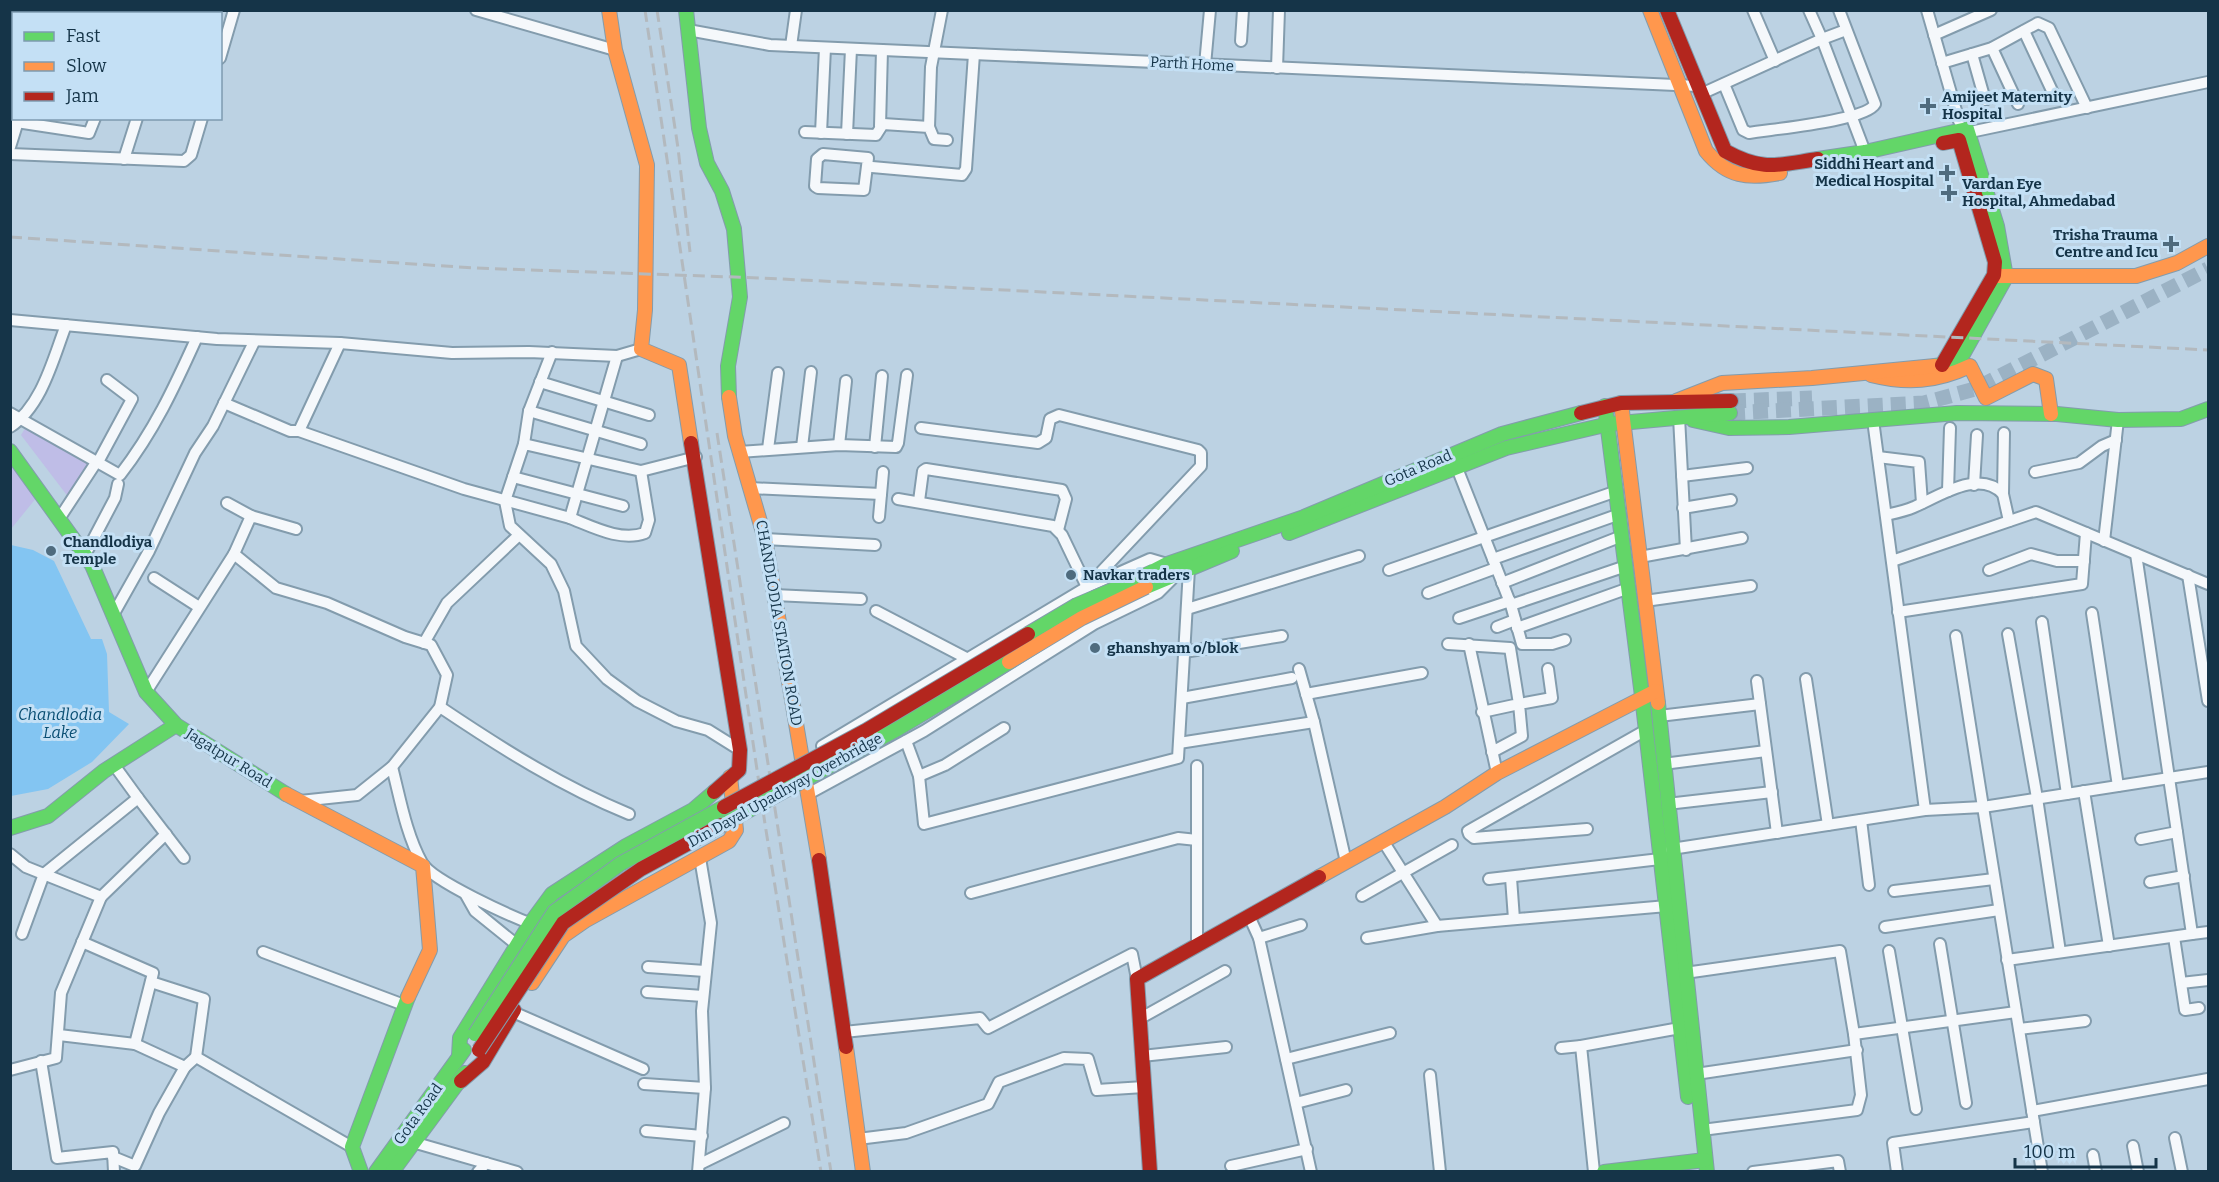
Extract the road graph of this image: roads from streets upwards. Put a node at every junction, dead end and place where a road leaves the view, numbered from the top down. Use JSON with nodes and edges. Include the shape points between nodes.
{"nodes":[{"id":1,"x":234,"y":10,"type":"edge"},
{"id":2,"x":476,"y":10,"type":"edge"},
{"id":3,"x":609,"y":10,"type":"edge"},
{"id":4,"x":686,"y":10,"type":"edge"},
{"id":5,"x":796,"y":10,"type":"edge"},
{"id":6,"x":942,"y":10,"type":"edge"},
{"id":7,"x":1210,"y":10,"type":"edge"},
{"id":8,"x":1243,"y":10,"type":"edge"},
{"id":9,"x":1279,"y":10,"type":"edge"},
{"id":10,"x":1650,"y":10,"type":"edge"},
{"id":11,"x":1667,"y":10,"type":"edge"},
{"id":12,"x":1753,"y":10,"type":"edge"},
{"id":13,"x":1809,"y":10,"type":"edge"},
{"id":14,"x":1839,"y":10,"type":"edge"},
{"id":15,"x":1927,"y":10,"type":"edge"},
{"id":16,"x":1991,"y":10,"type":"edge"},
{"id":17,"x":688,"y":30,"type":"junction"},
{"id":18,"x":1846,"y":30,"type":"junction"},
{"id":19,"x":2024,"y":31,"type":"junction"},
{"id":20,"x":1934,"y":35,"type":"junction"},
{"id":21,"x":1822,"y":39,"type":"junction"},
{"id":22,"x":1241,"y":41,"type":"dead end"},
{"id":23,"x":791,"y":46,"type":"junction"},
{"id":24,"x":825,"y":48,"type":"junction"},
{"id":25,"x":1992,"y":48,"type":"junction"},
{"id":26,"x":851,"y":49,"type":"junction"},
{"id":27,"x":615,"y":50,"type":"junction"},
{"id":28,"x":882,"y":50,"type":"junction"},
{"id":29,"x":222,"y":51,"type":"edge"},
{"id":30,"x":934,"y":52,"type":"junction"},
{"id":31,"x":974,"y":54,"type":"junction"},
{"id":32,"x":1972,"y":54,"type":"junction"},
{"id":33,"x":1775,"y":61,"type":"junction"},
{"id":34,"x":1942,"y":63,"type":"junction"},
{"id":35,"x":1205,"y":65,"type":"junction"},
{"id":36,"x":1277,"y":68,"type":"junction"},
{"id":37,"x":2208,"y":82,"type":"edge"},
{"id":38,"x":1724,"y":84,"type":"junction"},
{"id":39,"x":1680,"y":85,"type":"junction"},
{"id":40,"x":1699,"y":90,"type":"junction"},
{"id":41,"x":2054,"y":95,"type":"dead end"},
{"id":42,"x":1985,"y":100,"type":"dead end"},
{"id":43,"x":2018,"y":104,"type":"dead end"},
{"id":44,"x":2087,"y":108,"type":"junction"},
{"id":45,"x":1852,"y":117,"type":"junction"},
{"id":46,"x":16,"y":120,"type":"edge"},
{"id":47,"x":94,"y":120,"type":"edge"},
{"id":48,"x":135,"y":120,"type":"edge"},
{"id":49,"x":201,"y":120,"type":"edge"},
{"id":50,"x":64,"y":124,"type":"edge"},
{"id":51,"x":880,"y":126,"type":"junction"},
{"id":52,"x":929,"y":127,"type":"junction"},
{"id":53,"x":805,"y":132,"type":"dead end"},
{"id":54,"x":1965,"y":132,"type":"junction"},
{"id":55,"x":821,"y":133,"type":"junction"},
{"id":56,"x":847,"y":134,"type":"junction"},
{"id":57,"x":863,"y":135,"type":"junction"},
{"id":58,"x":947,"y":140,"type":"dead end"},
{"id":59,"x":10,"y":147,"type":"edge"},
{"id":60,"x":1865,"y":152,"type":"junction"},
{"id":61,"x":10,"y":154,"type":"edge"},
{"id":62,"x":863,"y":157,"type":"junction"},
{"id":63,"x":124,"y":159,"type":"junction"},
{"id":64,"x":872,"y":167,"type":"dead end"},
{"id":65,"x":2208,"y":246,"type":"edge"},
{"id":66,"x":2000,"y":276,"type":"junction"},
{"id":67,"x":10,"y":320,"type":"edge"},
{"id":68,"x":66,"y":325,"type":"junction"},
{"id":69,"x":197,"y":338,"type":"junction"},
{"id":70,"x":254,"y":342,"type":"junction"},
{"id":71,"x":340,"y":343,"type":"junction"},
{"id":72,"x":641,"y":349,"type":"junction"},
{"id":73,"x":552,"y":352,"type":"junction"},
{"id":74,"x":617,"y":356,"type":"junction"},
{"id":75,"x":811,"y":372,"type":"dead end"},
{"id":76,"x":778,"y":373,"type":"dead end"},
{"id":77,"x":1861,"y":373,"type":"junction"},
{"id":78,"x":908,"y":375,"type":"dead end"},
{"id":79,"x":882,"y":376,"type":"dead end"},
{"id":80,"x":107,"y":380,"type":"dead end"},
{"id":81,"x":846,"y":381,"type":"dead end"},
{"id":82,"x":540,"y":382,"type":"junction"},
{"id":83,"x":604,"y":400,"type":"junction"},
{"id":84,"x":1676,"y":401,"type":"junction"},
{"id":85,"x":224,"y":403,"type":"junction"},
{"id":86,"x":1621,"y":403,"type":"junction"},
{"id":87,"x":1605,"y":406,"type":"junction"},
{"id":88,"x":2208,"y":409,"type":"edge"},
{"id":89,"x":530,"y":411,"type":"junction"},
{"id":90,"x":10,"y":413,"type":"edge"},
{"id":91,"x":2051,"y":414,"type":"junction"},
{"id":92,"x":649,"y":415,"type":"dead end"},
{"id":93,"x":1679,"y":417,"type":"junction"},
{"id":94,"x":23,"y":419,"type":"junction"},
{"id":95,"x":1873,"y":420,"type":"junction"},
{"id":96,"x":2118,"y":420,"type":"junction"},
{"id":97,"x":1624,"y":422,"type":"junction"},
{"id":98,"x":1608,"y":424,"type":"junction"},
{"id":99,"x":10,"y":427,"type":"edge"},
{"id":100,"x":921,"y":428,"type":"dead end"},
{"id":101,"x":1950,"y":428,"type":"dead end"},
{"id":102,"x":298,"y":431,"type":"junction"},
{"id":103,"x":595,"y":432,"type":"junction"},
{"id":104,"x":2004,"y":433,"type":"dead end"},
{"id":105,"x":1977,"y":435,"type":"dead end"},
{"id":106,"x":2116,"y":440,"type":"junction"},
{"id":107,"x":524,"y":444,"type":"junction"},
{"id":108,"x":641,"y":444,"type":"dead end"},
{"id":109,"x":839,"y":445,"type":"junction"},
{"id":110,"x":802,"y":447,"type":"junction"},
{"id":111,"x":876,"y":447,"type":"junction"},
{"id":112,"x":768,"y":450,"type":"junction"},
{"id":113,"x":11,"y":451,"type":"edge"},
{"id":114,"x":739,"y":452,"type":"junction"},
{"id":115,"x":696,"y":457,"type":"junction"},
{"id":116,"x":1878,"y":457,"type":"junction"},
{"id":117,"x":587,"y":459,"type":"junction"},
{"id":118,"x":98,"y":462,"type":"junction"},
{"id":119,"x":1457,"y":468,"type":"junction"},
{"id":120,"x":1747,"y":468,"type":"dead end"},
{"id":121,"x":641,"y":471,"type":"junction"},
{"id":122,"x":883,"y":472,"type":"dead end"},
{"id":123,"x":2034,"y":472,"type":"dead end"},
{"id":124,"x":1682,"y":476,"type":"junction"},
{"id":125,"x":513,"y":477,"type":"junction"},
{"id":126,"x":118,"y":484,"type":"dead end"},
{"id":127,"x":1974,"y":485,"type":"junction"},
{"id":128,"x":750,"y":488,"type":"junction"},
{"id":129,"x":1617,"y":491,"type":"junction"},
{"id":130,"x":1948,"y":491,"type":"junction"},
{"id":131,"x":577,"y":494,"type":"junction"},
{"id":132,"x":880,"y":494,"type":"junction"},
{"id":133,"x":2003,"y":494,"type":"junction"},
{"id":134,"x":898,"y":499,"type":"dead end"},
{"id":135,"x":1731,"y":500,"type":"dead end"},
{"id":136,"x":505,"y":501,"type":"junction"},
{"id":137,"x":918,"y":501,"type":"junction"},
{"id":138,"x":227,"y":503,"type":"dead end"},
{"id":139,"x":1922,"y":503,"type":"junction"},
{"id":140,"x":623,"y":506,"type":"dead end"},
{"id":141,"x":1683,"y":508,"type":"junction"},
{"id":142,"x":1620,"y":514,"type":"junction"},
{"id":143,"x":1886,"y":515,"type":"junction"},
{"id":144,"x":251,"y":516,"type":"junction"},
{"id":145,"x":879,"y":517,"type":"dead end"},
{"id":146,"x":570,"y":518,"type":"junction"},
{"id":147,"x":59,"y":519,"type":"junction"},
{"id":148,"x":2009,"y":521,"type":"junction"},
{"id":149,"x":296,"y":529,"type":"dead end"},
{"id":150,"x":1058,"y":530,"type":"junction"},
{"id":151,"x":2086,"y":533,"type":"junction"},
{"id":152,"x":519,"y":534,"type":"junction"},
{"id":153,"x":1622,"y":536,"type":"junction"},
{"id":154,"x":1484,"y":537,"type":"junction"},
{"id":155,"x":1742,"y":538,"type":"dead end"},
{"id":156,"x":765,"y":539,"type":"junction"},
{"id":157,"x":2104,"y":541,"type":"junction"},
{"id":158,"x":875,"y":545,"type":"dead end"},
{"id":159,"x":1686,"y":550,"type":"junction"},
{"id":160,"x":234,"y":554,"type":"junction"},
{"id":161,"x":2136,"y":554,"type":"junction"},
{"id":162,"x":85,"y":555,"type":"junction"},
{"id":163,"x":1359,"y":556,"type":"dead end"},
{"id":164,"x":1640,"y":557,"type":"junction"},
{"id":165,"x":1892,"y":561,"type":"junction"},
{"id":166,"x":2084,"y":561,"type":"junction"},
{"id":167,"x":1495,"y":563,"type":"junction"},
{"id":168,"x":1626,"y":566,"type":"junction"},
{"id":169,"x":1178,"y":569,"type":"junction"},
{"id":170,"x":1389,"y":570,"type":"dead end"},
{"id":171,"x":1989,"y":570,"type":"dead end"},
{"id":172,"x":2188,"y":575,"type":"junction"},
{"id":173,"x":154,"y":578,"type":"dead end"},
{"id":174,"x":1141,"y":583,"type":"junction"},
{"id":175,"x":1502,"y":584,"type":"junction"},
{"id":176,"x":2208,"y":584,"type":"edge"},
{"id":177,"x":1751,"y":586,"type":"dead end"},
{"id":178,"x":1087,"y":587,"type":"junction"},
{"id":179,"x":1629,"y":588,"type":"junction"},
{"id":180,"x":1428,"y":593,"type":"dead end"},
{"id":181,"x":774,"y":595,"type":"junction"},
{"id":182,"x":861,"y":599,"type":"dead end"},
{"id":183,"x":1646,"y":601,"type":"junction"},
{"id":184,"x":1510,"y":603,"type":"junction"},
{"id":185,"x":199,"y":606,"type":"junction"},
{"id":186,"x":1187,"y":609,"type":"junction"},
{"id":187,"x":876,"y":611,"type":"dead end"},
{"id":188,"x":1898,"y":612,"type":"junction"},
{"id":189,"x":2092,"y":613,"type":"dead end"},
{"id":190,"x":113,"y":615,"type":"junction"},
{"id":191,"x":1459,"y":618,"type":"dead end"},
{"id":192,"x":2042,"y":622,"type":"dead end"},
{"id":193,"x":1516,"y":624,"type":"junction"},
{"id":194,"x":1497,"y":627,"type":"dead end"},
{"id":195,"x":2008,"y":634,"type":"dead end"},
{"id":196,"x":1282,"y":636,"type":"dead end"},
{"id":197,"x":1956,"y":636,"type":"dead end"},
{"id":198,"x":1565,"y":640,"type":"dead end"},
{"id":199,"x":424,"y":643,"type":"junction"},
{"id":200,"x":1448,"y":644,"type":"dead end"},
{"id":201,"x":1469,"y":644,"type":"junction"},
{"id":202,"x":1185,"y":652,"type":"junction"},
{"id":203,"x":968,"y":659,"type":"junction"},
{"id":204,"x":1548,"y":669,"type":"dead end"},
{"id":205,"x":1422,"y":674,"type":"dead end"},
{"id":206,"x":1806,"y":679,"type":"dead end"},
{"id":207,"x":1757,"y":681,"type":"dead end"},
{"id":208,"x":1656,"y":691,"type":"junction"},
{"id":209,"x":146,"y":692,"type":"junction"},
{"id":210,"x":986,"y":693,"type":"junction"},
{"id":211,"x":1306,"y":694,"type":"junction"},
{"id":212,"x":1642,"y":696,"type":"junction"},
{"id":213,"x":1182,"y":698,"type":"junction"},
{"id":214,"x":2208,"y":701,"type":"edge"},
{"id":215,"x":1519,"y":704,"type":"junction"},
{"id":216,"x":1760,"y":704,"type":"junction"},
{"id":217,"x":440,"y":707,"type":"junction"},
{"id":218,"x":1482,"y":712,"type":"junction"},
{"id":219,"x":1659,"y":716,"type":"junction"},
{"id":220,"x":1314,"y":722,"type":"junction"},
{"id":221,"x":176,"y":725,"type":"junction"},
{"id":222,"x":1004,"y":728,"type":"dead end"},
{"id":223,"x":1646,"y":730,"type":"junction"},
{"id":224,"x":906,"y":741,"type":"junction"},
{"id":225,"x":1179,"y":743,"type":"junction"},
{"id":226,"x":740,"y":750,"type":"junction"},
{"id":227,"x":1766,"y":751,"type":"junction"},
{"id":228,"x":1492,"y":752,"type":"junction"},
{"id":229,"x":803,"y":758,"type":"junction"},
{"id":230,"x":1663,"y":764,"type":"junction"},
{"id":231,"x":114,"y":765,"type":"junction"},
{"id":232,"x":392,"y":766,"type":"junction"},
{"id":233,"x":1197,"y":766,"type":"dead end"},
{"id":234,"x":2208,"y":772,"type":"edge"},
{"id":235,"x":1497,"y":773,"type":"junction"},
{"id":236,"x":919,"y":776,"type":"junction"},
{"id":237,"x":730,"y":777,"type":"junction"},
{"id":238,"x":2169,"y":778,"type":"junction"},
{"id":239,"x":2118,"y":786,"type":"junction"},
{"id":240,"x":2084,"y":791,"type":"junction"},
{"id":241,"x":1772,"y":792,"type":"junction"},
{"id":242,"x":808,"y":794,"type":"junction"},
{"id":243,"x":2067,"y":794,"type":"junction"},
{"id":244,"x":138,"y":798,"type":"junction"},
{"id":245,"x":2037,"y":798,"type":"junction"},
{"id":246,"x":298,"y":801,"type":"junction"},
{"id":247,"x":1667,"y":804,"type":"junction"},
{"id":248,"x":1983,"y":807,"type":"junction"},
{"id":249,"x":1924,"y":810,"type":"junction"},
{"id":250,"x":629,"y":814,"type":"dead end"},
{"id":251,"x":1861,"y":820,"type":"junction"},
{"id":252,"x":1828,"y":825,"type":"junction"},
{"id":253,"x":10,"y":828,"type":"edge"},
{"id":254,"x":1587,"y":829,"type":"dead end"},
{"id":255,"x":2177,"y":832,"type":"junction"},
{"id":256,"x":1777,"y":833,"type":"junction"},
{"id":257,"x":166,"y":834,"type":"junction"},
{"id":258,"x":2141,"y":839,"type":"dead end"},
{"id":259,"x":1197,"y":840,"type":"junction"},
{"id":260,"x":1383,"y":841,"type":"junction"},
{"id":261,"x":1452,"y":845,"type":"dead end"},
{"id":262,"x":1663,"y":853,"type":"junction"},
{"id":263,"x":10,"y":854,"type":"edge"},
{"id":264,"x":184,"y":858,"type":"dead end"},
{"id":265,"x":699,"y":858,"type":"junction"},
{"id":266,"x":1346,"y":862,"type":"junction"},
{"id":267,"x":423,"y":866,"type":"junction"},
{"id":268,"x":1403,"y":873,"type":"junction"},
{"id":269,"x":44,"y":874,"type":"junction"},
{"id":270,"x":2184,"y":876,"type":"junction"},
{"id":271,"x":1511,"y":878,"type":"junction"},
{"id":272,"x":1489,"y":879,"type":"dead end"},
{"id":273,"x":1994,"y":879,"type":"junction"},
{"id":274,"x":2150,"y":882,"type":"dead end"},
{"id":275,"x":1869,"y":885,"type":"dead end"},
{"id":276,"x":1894,"y":891,"type":"dead end"},
{"id":277,"x":970,"y":893,"type":"dead end"},
{"id":278,"x":466,"y":895,"type":"junction"},
{"id":279,"x":1362,"y":896,"type":"dead end"},
{"id":280,"x":101,"y":897,"type":"junction"},
{"id":281,"x":1667,"y":906,"type":"junction"},
{"id":282,"x":1999,"y":910,"type":"junction"},
{"id":283,"x":1249,"y":916,"type":"junction"},
{"id":284,"x":1514,"y":919,"type":"junction"},
{"id":285,"x":530,"y":924,"type":"junction"},
{"id":286,"x":1301,"y":925,"type":"dead end"},
{"id":287,"x":1437,"y":926,"type":"junction"},
{"id":288,"x":1885,"y":927,"type":"dead end"},
{"id":289,"x":2208,"y":932,"type":"edge"},
{"id":290,"x":22,"y":934,"type":"dead end"},
{"id":291,"x":2192,"y":934,"type":"junction"},
{"id":292,"x":563,"y":936,"type":"junction"},
{"id":293,"x":2174,"y":937,"type":"junction"},
{"id":294,"x":1259,"y":938,"type":"junction"},
{"id":295,"x":1367,"y":938,"type":"dead end"},
{"id":296,"x":82,"y":942,"type":"junction"},
{"id":297,"x":1941,"y":944,"type":"dead end"},
{"id":298,"x":517,"y":945,"type":"junction"},
{"id":299,"x":1197,"y":945,"type":"junction"},
{"id":300,"x":2109,"y":946,"type":"junction"},
{"id":301,"x":1889,"y":951,"type":"dead end"},
{"id":302,"x":264,"y":952,"type":"dead end"},
{"id":303,"x":2060,"y":952,"type":"junction"},
{"id":304,"x":2007,"y":960,"type":"junction"},
{"id":305,"x":648,"y":967,"type":"dead end"},
{"id":306,"x":705,"y":971,"type":"junction"},
{"id":307,"x":1224,"y":971,"type":"dead end"},
{"id":308,"x":1685,"y":973,"type":"junction"},
{"id":309,"x":1137,"y":979,"type":"junction"},
{"id":310,"x":2208,"y":980,"type":"edge"},
{"id":311,"x":151,"y":982,"type":"junction"},
{"id":312,"x":2181,"y":983,"type":"junction"},
{"id":313,"x":647,"y":992,"type":"dead end"},
{"id":314,"x":703,"y":996,"type":"junction"},
{"id":315,"x":404,"y":1005,"type":"junction"},
{"id":316,"x":2199,"y":1008,"type":"dead end"},
{"id":317,"x":513,"y":1012,"type":"junction"},
{"id":318,"x":2016,"y":1012,"type":"junction"},
{"id":319,"x":1139,"y":1019,"type":"junction"},
{"id":320,"x":1952,"y":1021,"type":"junction"},
{"id":321,"x":2085,"y":1021,"type":"dead end"},
{"id":322,"x":1680,"y":1028,"type":"junction"},
{"id":323,"x":1902,"y":1028,"type":"junction"},
{"id":324,"x":2019,"y":1029,"type":"junction"},
{"id":325,"x":844,"y":1032,"type":"junction"},
{"id":326,"x":1390,"y":1033,"type":"dead end"},
{"id":327,"x":59,"y":1035,"type":"junction"},
{"id":328,"x":1854,"y":1035,"type":"junction"},
{"id":329,"x":135,"y":1044,"type":"junction"},
{"id":330,"x":1581,"y":1046,"type":"junction"},
{"id":331,"x":1226,"y":1047,"type":"dead end"},
{"id":332,"x":1561,"y":1048,"type":"dead end"},
{"id":333,"x":1857,"y":1050,"type":"junction"},
{"id":334,"x":459,"y":1056,"type":"junction"},
{"id":335,"x":1142,"y":1056,"type":"junction"},
{"id":336,"x":196,"y":1057,"type":"junction"},
{"id":337,"x":1286,"y":1059,"type":"junction"},
{"id":338,"x":41,"y":1061,"type":"junction"},
{"id":339,"x":185,"y":1067,"type":"junction"},
{"id":340,"x":643,"y":1069,"type":"dead end"},
{"id":341,"x":10,"y":1070,"type":"edge"},
{"id":342,"x":1696,"y":1074,"type":"junction"},
{"id":343,"x":1430,"y":1075,"type":"dead end"},
{"id":344,"x":2208,"y":1079,"type":"edge"},
{"id":345,"x":461,"y":1081,"type":"junction"},
{"id":346,"x":644,"y":1084,"type":"dead end"},
{"id":347,"x":1144,"y":1087,"type":"junction"},
{"id":348,"x":705,"y":1088,"type":"junction"},
{"id":349,"x":1346,"y":1090,"type":"dead end"},
{"id":350,"x":1296,"y":1103,"type":"junction"},
{"id":351,"x":1966,"y":1103,"type":"dead end"},
{"id":352,"x":1916,"y":1109,"type":"dead end"},
{"id":353,"x":2033,"y":1117,"type":"junction"},
{"id":354,"x":784,"y":1123,"type":"dead end"},
{"id":355,"x":1702,"y":1130,"type":"junction"},
{"id":356,"x":646,"y":1131,"type":"dead end"},
{"id":357,"x":702,"y":1136,"type":"junction"},
{"id":358,"x":2175,"y":1138,"type":"dead end"},
{"id":359,"x":858,"y":1139,"type":"junction"},
{"id":360,"x":416,"y":1143,"type":"junction"},
{"id":361,"x":2133,"y":1146,"type":"dead end"},
{"id":362,"x":352,"y":1147,"type":"junction"},
{"id":363,"x":1307,"y":1149,"type":"junction"},
{"id":364,"x":2093,"y":1155,"type":"dead end"},
{"id":365,"x":113,"y":1157,"type":"junction"},
{"id":366,"x":486,"y":1163,"type":"junction"},
{"id":367,"x":1231,"y":1166,"type":"dead end"},
{"id":368,"x":1701,"y":1166,"type":"edge"},
{"id":369,"x":699,"y":1168,"type":"edge"},
{"id":370,"x":114,"y":1172,"type":"edge"},
{"id":371,"x":361,"y":1172,"type":"edge"},
{"id":372,"x":376,"y":1172,"type":"edge"},
{"id":373,"x":392,"y":1172,"type":"edge"},
{"id":374,"x":478,"y":1172,"type":"edge"},
{"id":375,"x":517,"y":1172,"type":"edge"},
{"id":376,"x":863,"y":1172,"type":"edge"},
{"id":377,"x":1150,"y":1172,"type":"edge"},
{"id":378,"x":1311,"y":1172,"type":"edge"},
{"id":379,"x":1440,"y":1172,"type":"edge"},
{"id":380,"x":1594,"y":1172,"type":"edge"},
{"id":381,"x":1604,"y":1172,"type":"edge"},
{"id":382,"x":1753,"y":1172,"type":"edge"},
{"id":383,"x":1840,"y":1172,"type":"edge"},
{"id":384,"x":1898,"y":1172,"type":"edge"},
{"id":385,"x":2042,"y":1172,"type":"edge"},
{"id":386,"x":2096,"y":1172,"type":"edge"},
{"id":387,"x":2138,"y":1172,"type":"edge"},
{"id":388,"x":2182,"y":1172,"type":"edge"}],
"edges":[{"from":1,"to":29,"type":"street"},
{"from":2,"to":27,"type":"street"},
{"from":3,"to":27,"type":"street"},
{"from":4,"to":17,"type":"street","name":"CHANDLODIA STATION ROAD"},
{"from":5,"to":23,"type":"street"},
{"from":6,"to":30,"type":"street"},
{"from":7,"to":35,"type":"street"},
{"from":8,"to":22,"type":"street"},
{"from":9,"to":36,"type":"street"},
{"from":10,"to":39,"type":"street"},
{"from":11,"to":40,"type":"street"},
{"from":12,"to":33,"type":"street"},
{"from":13,"to":21,"type":"street"},
{"from":14,"to":18,"type":"street"},
{"from":15,"to":20,"type":"street"},
{"from":16,"to":20,"type":"street"},
{"from":17,"to":23,"type":"street","name":"Parth Home"},
{"from":17,"to":114,"type":"street","name":"CHANDLODIA STATION ROAD","via":[[706,163],[722,190],[734,229],[740,297],[728,366],[729,403]]},
{"from":18,"to":21,"type":"street"},
{"from":18,"to":45,"type":"street","via":[[1875,106]]},
{"from":19,"to":25,"type":"street"},
{"from":19,"to":41,"type":"street"},
{"from":19,"to":44,"type":"street","via":[[2038,23],[2049,27]]},
{"from":20,"to":34,"type":"street"},
{"from":21,"to":33,"type":"street"},
{"from":21,"to":45,"type":"street"},
{"from":23,"to":24,"type":"street","name":"Parth Home"},
{"from":24,"to":26,"type":"street","name":"Parth Home"},
{"from":24,"to":55,"type":"street"},
{"from":25,"to":32,"type":"street"},
{"from":25,"to":43,"type":"street"},
{"from":26,"to":28,"type":"street","name":"Parth Home"},
{"from":26,"to":56,"type":"street"},
{"from":27,"to":72,"type":"street","via":[[647,165]]},
{"from":28,"to":30,"type":"street","name":"Parth Home"},
{"from":28,"to":51,"type":"street"},
{"from":30,"to":31,"type":"street","name":"Parth Home"},
{"from":30,"to":52,"type":"street"},
{"from":31,"to":35,"type":"street","name":"Parth Home"},
{"from":31,"to":64,"type":"street","via":[[966,169],[962,175]]},
{"from":32,"to":34,"type":"street"},
{"from":32,"to":42,"type":"street"},
{"from":33,"to":38,"type":"street"},
{"from":34,"to":54,"type":"street"},
{"from":35,"to":36,"type":"street","name":"Parth Home"},
{"from":36,"to":39,"type":"street","name":"Parth Home"},
{"from":37,"to":44,"type":"street"},
{"from":38,"to":40,"type":"street"},
{"from":38,"to":45,"type":"street","via":[[1745,132]]},
{"from":39,"to":40,"type":"street","name":"Parth Home"},
{"from":39,"to":54,"type":"street","via":[[1716,167],[1752,179]]},
{"from":40,"to":60,"type":"street","via":[[1725,151],[1743,161],[1763,167]]},
{"from":44,"to":54,"type":"street"},
{"from":45,"to":60,"type":"street"},
{"from":46,"to":50,"type":"street"},
{"from":46,"to":59,"type":"street","via":[[15,141]]},
{"from":47,"to":50,"type":"street","via":[[89,133]]},
{"from":48,"to":63,"type":"street"},
{"from":49,"to":63,"type":"street","via":[[191,155],[184,161]]},
{"from":51,"to":52,"type":"street","via":[[883,123]]},
{"from":51,"to":57,"type":"street","via":[[880,133]]},
{"from":52,"to":58,"type":"street","via":[[934,139]]},
{"from":53,"to":55,"type":"street"},
{"from":54,"to":60,"type":"street"},
{"from":54,"to":66,"type":"street"},
{"from":55,"to":56,"type":"street"},
{"from":56,"to":57,"type":"street"},
{"from":57,"to":62,"type":"street"},
{"from":61,"to":63,"type":"street"},
{"from":62,"to":62,"type":"street","via":[[869,161],[864,189],[815,186],[817,159],[823,154]]},
{"from":65,"to":66,"type":"street","via":[[2177,263],[2136,276]]},
{"from":66,"to":77,"type":"street","via":[[1942,365]]},
{"from":67,"to":68,"type":"street"},
{"from":68,"to":69,"type":"street"},
{"from":68,"to":94,"type":"street","via":[[43,384]]},
{"from":69,"to":70,"type":"street"},
{"from":69,"to":118,"type":"street","via":[[165,409],[120,475]]},
{"from":70,"to":71,"type":"street"},
{"from":70,"to":85,"type":"street"},
{"from":71,"to":73,"type":"street","via":[[452,353]]},
{"from":71,"to":102,"type":"street"},
{"from":72,"to":74,"type":"street"},
{"from":72,"to":115,"type":"street","via":[[679,365]]},
{"from":73,"to":74,"type":"street"},
{"from":73,"to":82,"type":"street"},
{"from":74,"to":83,"type":"street"},
{"from":75,"to":110,"type":"street"},
{"from":76,"to":112,"type":"street"},
{"from":77,"to":84,"type":"street","via":[[1722,383]]},
{"from":77,"to":91,"type":"street","via":[[1902,383],[1950,376],[1970,366],[1986,398],[2033,374],[2046,379]]},
{"from":78,"to":111,"type":"street","via":[[898,443]]},
{"from":79,"to":111,"type":"street"},
{"from":80,"to":118,"type":"street","via":[[132,399]]},
{"from":81,"to":109,"type":"street"},
{"from":82,"to":83,"type":"street"},
{"from":82,"to":89,"type":"street"},
{"from":83,"to":92,"type":"street"},
{"from":83,"to":103,"type":"street"},
{"from":84,"to":86,"type":"street","name":"Gota Road"},
{"from":84,"to":93,"type":"street","name":"Gota Road","via":[[1731,407]]},
{"from":85,"to":102,"type":"street"},
{"from":85,"to":190,"type":"street"},
{"from":86,"to":87,"type":"street","name":"Gota Road"},
{"from":86,"to":97,"type":"street"},
{"from":87,"to":98,"type":"street"},
{"from":87,"to":169,"type":"street","name":"Gota Road","via":[[1502,434]]},
{"from":88,"to":96,"type":"street","via":[[2181,418]]},
{"from":89,"to":103,"type":"street"},
{"from":89,"to":107,"type":"street"},
{"from":90,"to":94,"type":"street"},
{"from":91,"to":95,"type":"street","via":[[1957,413]]},
{"from":91,"to":96,"type":"street"},
{"from":93,"to":95,"type":"street","via":[[1729,428]]},
{"from":93,"to":97,"type":"street","name":"Gota Road"},
{"from":93,"to":124,"type":"street"},
{"from":94,"to":99,"type":"street"},
{"from":94,"to":118,"type":"street"},
{"from":95,"to":116,"type":"street"},
{"from":96,"to":106,"type":"street"},
{"from":97,"to":98,"type":"street","name":"Gota Road"},
{"from":97,"to":164,"type":"street"},
{"from":98,"to":119,"type":"street","name":"Gota Road","via":[[1506,448]]},
{"from":98,"to":129,"type":"street"},
{"from":100,"to":178,"type":"street","via":[[1038,443],[1046,438],[1050,419],[1059,415],[1198,450],[1201,466]]},
{"from":101,"to":130,"type":"street"},
{"from":102,"to":136,"type":"street","via":[[378,462]]},
{"from":103,"to":108,"type":"street"},
{"from":103,"to":117,"type":"street"},
{"from":104,"to":133,"type":"street"},
{"from":105,"to":127,"type":"street"},
{"from":106,"to":123,"type":"street","via":[[2079,463]]},
{"from":106,"to":157,"type":"street"},
{"from":107,"to":117,"type":"street"},
{"from":107,"to":125,"type":"street"},
{"from":109,"to":110,"type":"street"},
{"from":109,"to":111,"type":"street"},
{"from":110,"to":112,"type":"street"},
{"from":112,"to":114,"type":"street"},
{"from":113,"to":147,"type":"street"},
{"from":114,"to":128,"type":"street","name":"CHANDLODIA STATION ROAD"},
{"from":115,"to":121,"type":"street"},
{"from":115,"to":226,"type":"street"},
{"from":116,"to":139,"type":"street","via":[[1919,462]]},
{"from":116,"to":143,"type":"street"},
{"from":117,"to":121,"type":"street"},
{"from":117,"to":131,"type":"street"},
{"from":118,"to":147,"type":"street"},
{"from":119,"to":154,"type":"street"},
{"from":119,"to":169,"type":"street","name":"Gota Road","via":[[1325,521]]},
{"from":120,"to":124,"type":"street"},
{"from":121,"to":146,"type":"street","via":[[649,520],[645,533],[628,536],[606,532]]},
{"from":122,"to":132,"type":"street"},
{"from":124,"to":141,"type":"street"},
{"from":125,"to":131,"type":"street"},
{"from":125,"to":136,"type":"street"},
{"from":126,"to":162,"type":"street","via":[[115,498]]},
{"from":127,"to":130,"type":"street"},
{"from":127,"to":133,"type":"street","via":[[1992,486]]},
{"from":128,"to":132,"type":"street"},
{"from":128,"to":156,"type":"street","name":"CHANDLODIA STATION ROAD"},
{"from":129,"to":142,"type":"street"},
{"from":129,"to":154,"type":"street"},
{"from":130,"to":139,"type":"street"},
{"from":131,"to":140,"type":"street"},
{"from":131,"to":146,"type":"street"},
{"from":132,"to":145,"type":"street"},
{"from":133,"to":148,"type":"street"},
{"from":134,"to":137,"type":"street"},
{"from":135,"to":141,"type":"street"},
{"from":136,"to":146,"type":"street"},
{"from":136,"to":152,"type":"street","via":[[510,526]]},
{"from":137,"to":150,"type":"street"},
{"from":137,"to":150,"type":"street","via":[[922,471],[926,469],[1062,490],[1066,499]]},
{"from":138,"to":144,"type":"street"},
{"from":139,"to":143,"type":"street"},
{"from":141,"to":159,"type":"street"},
{"from":142,"to":153,"type":"street"},
{"from":142,"to":167,"type":"street"},
{"from":143,"to":165,"type":"street"},
{"from":144,"to":149,"type":"street"},
{"from":144,"to":160,"type":"street"},
{"from":147,"to":162,"type":"street"},
{"from":148,"to":151,"type":"street","via":[[2036,512]]},
{"from":148,"to":165,"type":"street"},
{"from":150,"to":178,"type":"street"},
{"from":151,"to":157,"type":"street"},
{"from":151,"to":166,"type":"street"},
{"from":152,"to":199,"type":"street","via":[[447,603]]},
{"from":152,"to":226,"type":"street","via":[[551,564],[564,591],[576,646],[607,679],[637,701],[676,721],[708,730]]},
{"from":153,"to":168,"type":"street"},
{"from":153,"to":175,"type":"street"},
{"from":154,"to":167,"type":"street"},
{"from":154,"to":170,"type":"street"},
{"from":155,"to":159,"type":"street"},
{"from":156,"to":158,"type":"street"},
{"from":156,"to":181,"type":"street","name":"CHANDLODIA STATION ROAD"},
{"from":157,"to":161,"type":"street"},
{"from":159,"to":164,"type":"street"},
{"from":160,"to":185,"type":"street"},
{"from":160,"to":199,"type":"street","via":[[276,588],[327,603]]},
{"from":161,"to":172,"type":"street"},
{"from":161,"to":238,"type":"street"},
{"from":162,"to":190,"type":"street"},
{"from":163,"to":186,"type":"street"},
{"from":164,"to":183,"type":"street"},
{"from":165,"to":188,"type":"street"},
{"from":166,"to":171,"type":"street","via":[[2057,561],[2031,554]]},
{"from":166,"to":188,"type":"street","via":[[2082,584]]},
{"from":167,"to":175,"type":"street"},
{"from":167,"to":180,"type":"street"},
{"from":168,"to":179,"type":"street"},
{"from":168,"to":184,"type":"street"},
{"from":169,"to":174,"type":"street","name":"Din Dayal Upadhyay Overbridge"},
{"from":169,"to":178,"type":"street","via":[[1150,559]]},
{"from":169,"to":186,"type":"street"},
{"from":169,"to":210,"type":"street","via":[[1158,593],[1094,624]]},
{"from":172,"to":176,"type":"street"},
{"from":172,"to":214,"type":"street"},
{"from":173,"to":185,"type":"street"},
{"from":174,"to":334,"type":"street","name":"Din Dayal Upadhyay Overbridge","bridge":true,"via":[[1077,605],[865,731],[620,864],[554,912]]},
{"from":174,"to":345,"type":"street","name":"Din Dayal Upadhyay Overbridge","bridge":true,"via":[[900,728],[641,868],[563,924]]},
{"from":175,"to":184,"type":"street"},
{"from":177,"to":183,"type":"street"},
{"from":178,"to":203,"type":"street"},
{"from":179,"to":193,"type":"street"},
{"from":179,"to":212,"type":"street"},
{"from":181,"to":182,"type":"street"},
{"from":181,"to":229,"type":"street","name":"CHANDLODIA STATION ROAD"},
{"from":183,"to":208,"type":"street"},
{"from":184,"to":191,"type":"street"},
{"from":184,"to":193,"type":"street"},
{"from":185,"to":209,"type":"street"},
{"from":186,"to":202,"type":"street"},
{"from":187,"to":203,"type":"street"},
{"from":188,"to":249,"type":"street"},
{"from":189,"to":239,"type":"street"},
{"from":190,"to":209,"type":"street"},
{"from":192,"to":243,"type":"street"},
{"from":193,"to":194,"type":"street"},
{"from":193,"to":198,"type":"street","via":[[1522,644]]},
{"from":195,"to":245,"type":"street"},
{"from":196,"to":202,"type":"street"},
{"from":197,"to":248,"type":"street"},
{"from":199,"to":217,"type":"street","via":[[431,645],[447,675]]},
{"from":200,"to":201,"type":"street"},
{"from":201,"to":215,"type":"street","via":[[1510,648]]},
{"from":201,"to":218,"type":"street"},
{"from":202,"to":213,"type":"street"},
{"from":203,"to":210,"type":"street"},
{"from":203,"to":229,"type":"street"},
{"from":204,"to":215,"type":"street","via":[[1552,698]]},
{"from":205,"to":211,"type":"street"},
{"from":206,"to":252,"type":"street"},
{"from":207,"to":216,"type":"street"},
{"from":208,"to":212,"type":"street"},
{"from":208,"to":219,"type":"street"},
{"from":209,"to":221,"type":"street"},
{"from":210,"to":224,"type":"street"},
{"from":211,"to":213,"type":"street","via":[[1295,674]]},
{"from":211,"to":220,"type":"street"},
{"from":212,"to":223,"type":"street"},
{"from":212,"to":235,"type":"street"},
{"from":213,"to":225,"type":"street"},
{"from":215,"to":218,"type":"street"},
{"from":215,"to":228,"type":"street","via":[[1522,736]]},
{"from":216,"to":219,"type":"street"},
{"from":216,"to":227,"type":"street"},
{"from":217,"to":232,"type":"street"},
{"from":217,"to":250,"type":"street","via":[[513,757],[583,795]]},
{"from":218,"to":228,"type":"street"},
{"from":219,"to":230,"type":"street"},
{"from":220,"to":225,"type":"street"},
{"from":220,"to":266,"type":"street"},
{"from":221,"to":231,"type":"street","name":"Jagatpur Road"},
{"from":221,"to":246,"type":"street","name":"Jagatpur Road"},
{"from":222,"to":236,"type":"street","via":[[945,765]]},
{"from":223,"to":254,"type":"street","via":[[1468,831],[1474,838]]},
{"from":223,"to":262,"type":"street"},
{"from":224,"to":236,"type":"street"},
{"from":224,"to":242,"type":"street"},
{"from":225,"to":236,"type":"street","via":[[1178,758],[924,824]]},
{"from":226,"to":237,"type":"street","via":[[738,770]]},
{"from":227,"to":230,"type":"street"},
{"from":227,"to":241,"type":"street"},
{"from":228,"to":235,"type":"street"},
{"from":229,"to":242,"type":"street","name":"CHANDLODIA STATION ROAD"},
{"from":230,"to":247,"type":"street"},
{"from":231,"to":244,"type":"street"},
{"from":231,"to":253,"type":"street","name":"Jagatpur Road","via":[[48,816]]},
{"from":232,"to":246,"type":"street","via":[[357,795]]},
{"from":232,"to":267,"type":"street","via":[[407,825]]},
{"from":233,"to":259,"type":"street"},
{"from":234,"to":238,"type":"street"},
{"from":235,"to":260,"type":"street"},
{"from":237,"to":265,"type":"street","via":[[736,830],[729,841]]},
{"from":237,"to":285,"type":"street","via":[[693,810],[626,846],[552,894]]},
{"from":238,"to":239,"type":"street"},
{"from":238,"to":255,"type":"street"},
{"from":239,"to":240,"type":"street"},
{"from":240,"to":243,"type":"street"},
{"from":240,"to":300,"type":"street"},
{"from":241,"to":247,"type":"street"},
{"from":241,"to":256,"type":"street"},
{"from":242,"to":325,"type":"street","name":"CHANDLODIA STATION ROAD"},
{"from":243,"to":245,"type":"street"},
{"from":244,"to":257,"type":"street"},
{"from":244,"to":269,"type":"street"},
{"from":245,"to":248,"type":"street"},
{"from":245,"to":303,"type":"street"},
{"from":246,"to":267,"type":"street","name":"Jagatpur Road"},
{"from":247,"to":262,"type":"street"},
{"from":248,"to":249,"type":"street"},
{"from":248,"to":273,"type":"street"},
{"from":249,"to":251,"type":"street"},
{"from":251,"to":252,"type":"street"},
{"from":251,"to":275,"type":"street"},
{"from":252,"to":256,"type":"street"},
{"from":255,"to":258,"type":"street"},
{"from":255,"to":270,"type":"street"},
{"from":256,"to":262,"type":"street"},
{"from":257,"to":264,"type":"street"},
{"from":257,"to":280,"type":"street"},
{"from":259,"to":277,"type":"street","via":[[1178,838]]},
{"from":259,"to":299,"type":"street"},
{"from":260,"to":266,"type":"street"},
{"from":260,"to":268,"type":"street"},
{"from":261,"to":268,"type":"street"},
{"from":262,"to":271,"type":"street"},
{"from":262,"to":281,"type":"street"},
{"from":262,"to":308,"type":"street"},
{"from":263,"to":269,"type":"street","via":[[26,867]]},
{"from":265,"to":292,"type":"street"},
{"from":265,"to":306,"type":"street","via":[[711,923]]},
{"from":266,"to":283,"type":"street"},
{"from":267,"to":278,"type":"street"},
{"from":267,"to":315,"type":"street","via":[[430,950]]},
{"from":268,"to":279,"type":"street"},
{"from":268,"to":287,"type":"street"},
{"from":269,"to":280,"type":"street"},
{"from":269,"to":290,"type":"street"},
{"from":270,"to":274,"type":"street"},
{"from":270,"to":291,"type":"street"},
{"from":271,"to":272,"type":"street"},
{"from":271,"to":284,"type":"street"},
{"from":273,"to":276,"type":"street"},
{"from":273,"to":282,"type":"street"},
{"from":278,"to":285,"type":"street"},
{"from":278,"to":298,"type":"street","via":[[475,911]]},
{"from":280,"to":296,"type":"street"},
{"from":281,"to":284,"type":"street"},
{"from":281,"to":322,"type":"street"},
{"from":282,"to":288,"type":"street"},
{"from":282,"to":304,"type":"street"},
{"from":283,"to":294,"type":"street"},
{"from":283,"to":299,"type":"street"},
{"from":284,"to":287,"type":"street"},
{"from":285,"to":292,"type":"street"},
{"from":285,"to":298,"type":"street"},
{"from":286,"to":294,"type":"street"},
{"from":287,"to":295,"type":"street"},
{"from":289,"to":291,"type":"street"},
{"from":291,"to":293,"type":"street"},
{"from":292,"to":317,"type":"street"},
{"from":293,"to":300,"type":"street"},
{"from":293,"to":312,"type":"street"},
{"from":294,"to":337,"type":"street"},
{"from":296,"to":311,"type":"street","via":[[153,973]]},
{"from":296,"to":327,"type":"street","via":[[61,993]]},
{"from":297,"to":320,"type":"street"},
{"from":298,"to":334,"type":"street","via":[[460,1038]]},
{"from":299,"to":309,"type":"street"},
{"from":300,"to":303,"type":"street"},
{"from":301,"to":323,"type":"street"},
{"from":302,"to":315,"type":"street"},
{"from":303,"to":304,"type":"street"},
{"from":304,"to":318,"type":"street"},
{"from":305,"to":306,"type":"street"},
{"from":306,"to":314,"type":"street"},
{"from":307,"to":319,"type":"street"},
{"from":308,"to":328,"type":"street","via":[[1840,951]]},
{"from":308,"to":342,"type":"street"},
{"from":309,"to":319,"type":"street"},
{"from":309,"to":325,"type":"street","via":[[1132,954],[988,1028],[980,1018]]},
{"from":310,"to":312,"type":"street"},
{"from":311,"to":329,"type":"street"},
{"from":311,"to":336,"type":"street","via":[[204,999]]},
{"from":312,"to":316,"type":"street","via":[[2185,1010]]},
{"from":313,"to":314,"type":"street"},
{"from":314,"to":348,"type":"street"},
{"from":315,"to":362,"type":"street"},
{"from":317,"to":340,"type":"street"},
{"from":317,"to":345,"type":"street","via":[[483,1062]]},
{"from":318,"to":320,"type":"street"},
{"from":318,"to":324,"type":"street"},
{"from":319,"to":335,"type":"street"},
{"from":320,"to":323,"type":"street"},
{"from":320,"to":351,"type":"street"},
{"from":321,"to":324,"type":"street"},
{"from":322,"to":330,"type":"street"},
{"from":322,"to":368,"type":"street"},
{"from":323,"to":328,"type":"street"},
{"from":323,"to":352,"type":"street"},
{"from":324,"to":353,"type":"street"},
{"from":325,"to":359,"type":"street","name":"CHANDLODIA STATION ROAD"},
{"from":326,"to":337,"type":"street"},
{"from":327,"to":329,"type":"street"},
{"from":327,"to":338,"type":"street","via":[[56,1058]]},
{"from":328,"to":333,"type":"street"},
{"from":329,"to":339,"type":"street"},
{"from":330,"to":332,"type":"street"},
{"from":330,"to":380,"type":"street"},
{"from":331,"to":335,"type":"street"},
{"from":333,"to":342,"type":"street"},
{"from":333,"to":355,"type":"street","via":[[1861,1095],[1857,1110]]},
{"from":334,"to":372,"type":"street","name":"Gota Road"},
{"from":335,"to":347,"type":"street"},
{"from":336,"to":339,"type":"street"},
{"from":336,"to":362,"type":"street"},
{"from":337,"to":350,"type":"street"},
{"from":338,"to":341,"type":"street"},
{"from":338,"to":365,"type":"street","via":[[57,1158],[113,1152]]},
{"from":339,"to":365,"type":"street","via":[[135,1166]]},
{"from":342,"to":355,"type":"street"},
{"from":343,"to":379,"type":"street"},
{"from":344,"to":353,"type":"street"},
{"from":345,"to":360,"type":"street","name":"Gota Road"},
{"from":346,"to":348,"type":"street"},
{"from":347,"to":359,"type":"street","via":[[1098,1090],[1088,1059],[1064,1058],[999,1082],[988,1104],[906,1133]]},
{"from":347,"to":377,"type":"street"},
{"from":348,"to":357,"type":"street"},
{"from":349,"to":350,"type":"street"},
{"from":350,"to":363,"type":"street"},
{"from":353,"to":384,"type":"street","via":[[1893,1143]]},
{"from":353,"to":385,"type":"street"},
{"from":354,"to":369,"type":"street"},
{"from":355,"to":368,"type":"street"},
{"from":356,"to":357,"type":"street"},
{"from":357,"to":369,"type":"street"},
{"from":358,"to":388,"type":"street"},
{"from":359,"to":376,"type":"street","name":"CHANDLODIA STATION ROAD"},
{"from":360,"to":366,"type":"street"},
{"from":360,"to":373,"type":"street","name":"Gota Road"},
{"from":361,"to":387,"type":"street"},
{"from":362,"to":371,"type":"street"},
{"from":363,"to":367,"type":"street"},
{"from":363,"to":378,"type":"street"},
{"from":364,"to":386,"type":"street"},
{"from":365,"to":370,"type":"street"},
{"from":366,"to":374,"type":"street"},
{"from":366,"to":375,"type":"street"},
{"from":368,"to":381,"type":"street"},
{"from":382,"to":383,"type":"street","via":[[1838,1161]]}]}
